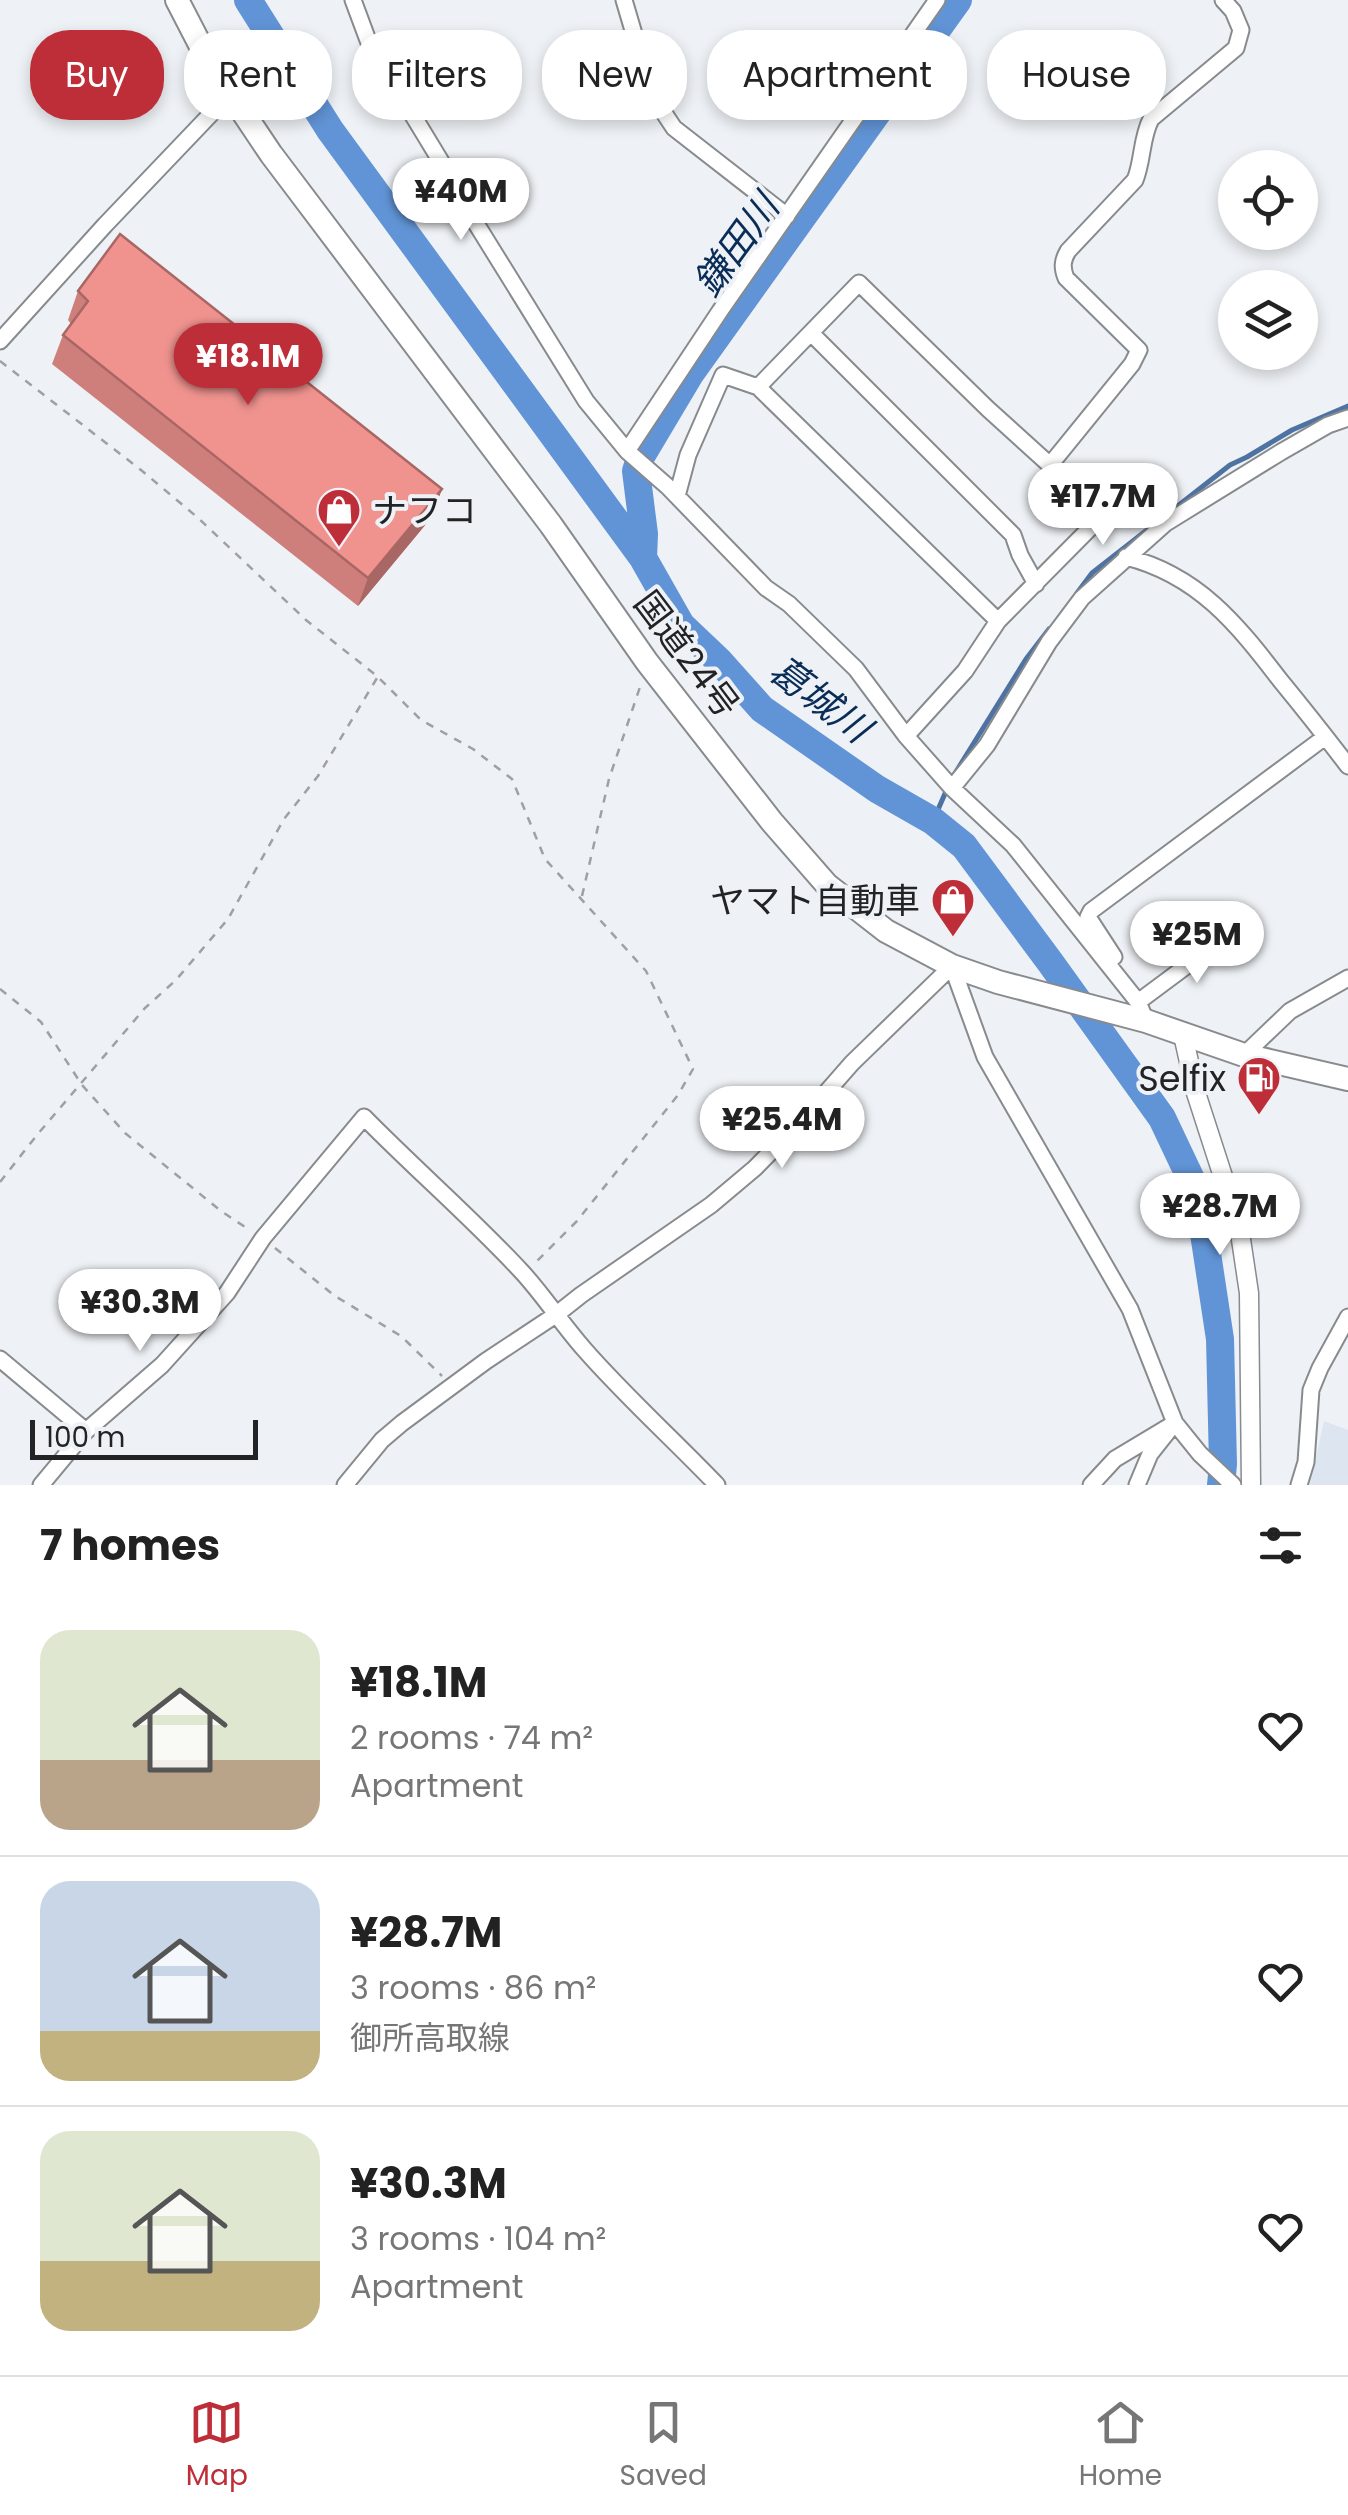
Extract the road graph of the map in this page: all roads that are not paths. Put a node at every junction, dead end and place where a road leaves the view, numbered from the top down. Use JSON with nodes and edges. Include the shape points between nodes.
{"nodes":[{"id":1,"x":178,"y":0,"type":"edge"},
{"id":2,"x":353,"y":0,"type":"edge"},
{"id":3,"x":624,"y":0,"type":"edge"},
{"id":4,"x":938,"y":0,"type":"edge"},
{"id":5,"x":1223,"y":0,"type":"edge"},
{"id":6,"x":193,"y":30,"type":"edge"},
{"id":7,"x":204,"y":120,"type":"edge"},
{"id":8,"x":249,"y":120,"type":"edge"},
{"id":9,"x":787,"y":216,"type":"junction"},
{"id":10,"x":811,"y":332,"type":"junction"},
{"id":11,"x":0,"y":341,"type":"edge"},
{"id":12,"x":758,"y":386,"type":"junction"},
{"id":13,"x":1348,"y":418,"type":"edge"},
{"id":14,"x":627,"y":451,"type":"junction"},
{"id":15,"x":1050,"y":465,"type":"junction"},
{"id":16,"x":672,"y":491,"type":"junction"},
{"id":17,"x":1126,"y":558,"type":"junction"},
{"id":18,"x":1036,"y":584,"type":"junction"},
{"id":19,"x":998,"y":621,"type":"junction"},
{"id":20,"x":906,"y":736,"type":"junction"},
{"id":21,"x":1325,"y":737,"type":"junction"},
{"id":22,"x":1348,"y":766,"type":"edge"},
{"id":23,"x":952,"y":788,"type":"junction"},
{"id":24,"x":1228,"y":935,"type":"dead end"},
{"id":25,"x":952,"y":966,"type":"junction"},
{"id":26,"x":1348,"y":978,"type":"edge"},
{"id":27,"x":1137,"y":1009,"type":"junction"},
{"id":28,"x":1183,"y":1034,"type":"junction"},
{"id":29,"x":1244,"y":1054,"type":"junction"},
{"id":30,"x":1348,"y":1079,"type":"edge"},
{"id":31,"x":557,"y":1314,"type":"junction"},
{"id":32,"x":1348,"y":1317,"type":"edge"},
{"id":33,"x":0,"y":1359,"type":"edge"},
{"id":34,"x":1175,"y":1423,"type":"junction"},
{"id":35,"x":86,"y":1430,"type":"junction"},
{"id":36,"x":41,"y":1485,"type":"edge"},
{"id":37,"x":345,"y":1485,"type":"edge"},
{"id":38,"x":717,"y":1485,"type":"edge"},
{"id":39,"x":1091,"y":1485,"type":"edge"},
{"id":40,"x":1138,"y":1485,"type":"edge"},
{"id":41,"x":1233,"y":1485,"type":"edge"},
{"id":42,"x":1252,"y":1485,"type":"edge"},
{"id":43,"x":1300,"y":1485,"type":"edge"}],
"edges":[{"from":1,"to":6,"type":"highway","name":"国道24号"},
{"from":2,"to":14,"type":"street","via":[[370,43],[472,217],[586,400]]},
{"from":3,"to":9,"type":"street","via":[[646,86],[674,128]]},
{"from":4,"to":9,"type":"street"},
{"from":5,"to":15,"type":"street","via":[[1242,30],[1236,48],[1151,120],[1135,180],[1064,258],[1066,278],[1138,350]]},
{"from":7,"to":11,"type":"street"},
{"from":8,"to":25,"type":"highway","name":"国道24号","via":[[772,822],[827,884],[886,931]]},
{"from":9,"to":14,"type":"street"},
{"from":10,"to":12,"type":"street"},
{"from":10,"to":15,"type":"street","via":[[859,282]]},
{"from":10,"to":18,"type":"street","via":[[1013,535]]},
{"from":12,"to":16,"type":"street","via":[[722,374]]},
{"from":12,"to":19,"type":"street"},
{"from":13,"to":17,"type":"street","via":[[1166,523]]},
{"from":14,"to":16,"type":"street"},
{"from":15,"to":18,"type":"street","via":[[1104,514]]},
{"from":16,"to":20,"type":"street","via":[[856,669]]},
{"from":17,"to":21,"type":"street","via":[[1153,564],[1211,601]]},
{"from":17,"to":23,"type":"street","via":[[1082,598],[1048,642],[987,745]]},
{"from":18,"to":19,"type":"street"},
{"from":19,"to":20,"type":"street"},
{"from":20,"to":23,"type":"street"},
{"from":21,"to":22,"type":"street"},
{"from":21,"to":27,"type":"street","via":[[1091,911],[1093,928],[1127,975]]},
{"from":23,"to":27,"type":"street","via":[[1012,845]]},
{"from":24,"to":27,"type":"street"},
{"from":25,"to":27,"type":"highway","name":"国道24号","via":[[998,982]]},
{"from":25,"to":31,"type":"street","via":[[755,1168]]},
{"from":25,"to":34,"type":"street","via":[[986,1058],[1130,1309]]},
{"from":26,"to":29,"type":"street","via":[[1290,1011]]},
{"from":27,"to":28,"type":"highway","name":"国道24号"},
{"from":28,"to":29,"type":"highway","name":"国道24号"},
{"from":28,"to":42,"type":"main road","via":[[1239,1226],[1250,1294]]},
{"from":29,"to":30,"type":"highway","name":"国道24号"},
{"from":31,"to":35,"type":"street","via":[[446,1193],[364,1118],[263,1238],[227,1293],[162,1365]]},
{"from":31,"to":37,"type":"street","via":[[382,1440]]},
{"from":31,"to":38,"type":"street"},
{"from":32,"to":43,"type":"street","via":[[1311,1390]]},
{"from":33,"to":35,"type":"street"},
{"from":34,"to":39,"type":"street","via":[[1114,1459]]},
{"from":34,"to":40,"type":"street","via":[[1150,1454]]},
{"from":34,"to":41,"type":"street"},
{"from":35,"to":36,"type":"street"}]}
